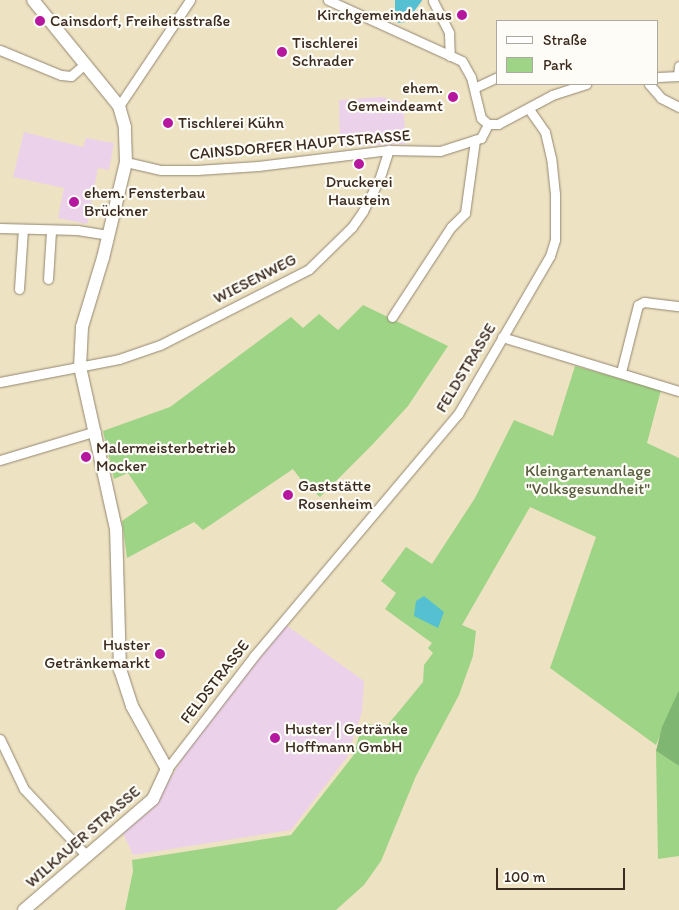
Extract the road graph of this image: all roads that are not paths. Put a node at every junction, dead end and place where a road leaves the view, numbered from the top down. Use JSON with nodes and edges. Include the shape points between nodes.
{"nodes":[{"id":1,"x":33,"y":0,"type":"edge"},
{"id":2,"x":190,"y":0,"type":"edge"},
{"id":3,"x":328,"y":0,"type":"edge"},
{"id":4,"x":433,"y":1,"type":"edge"},
{"id":5,"x":0,"y":50,"type":"edge"},
{"id":6,"x":450,"y":56,"type":"junction"},
{"id":7,"x":85,"y":64,"type":"junction"},
{"id":8,"x":679,"y":66,"type":"edge"},
{"id":9,"x":497,"y":76,"type":"edge"},
{"id":10,"x":679,"y":76,"type":"edge"},
{"id":11,"x":659,"y":77,"type":"edge"},
{"id":12,"x":583,"y":85,"type":"edge"},
{"id":13,"x":650,"y":85,"type":"edge"},
{"id":14,"x":474,"y":88,"type":"junction"},
{"id":15,"x":119,"y":106,"type":"junction"},
{"id":16,"x":679,"y":107,"type":"edge"},
{"id":17,"x":529,"y":108,"type":"junction"},
{"id":18,"x":488,"y":124,"type":"junction"},
{"id":19,"x":475,"y":140,"type":"junction"},
{"id":20,"x":389,"y":150,"type":"junction"},
{"id":21,"x":126,"y":162,"type":"junction"},
{"id":22,"x":0,"y":228,"type":"edge"},
{"id":23,"x":22,"y":229,"type":"junction"},
{"id":24,"x":51,"y":232,"type":"junction"},
{"id":25,"x":108,"y":236,"type":"junction"},
{"id":26,"x":48,"y":279,"type":"dead end"},
{"id":27,"x":19,"y":289,"type":"dead end"},
{"id":28,"x":679,"y":306,"type":"edge"},
{"id":29,"x":392,"y":316,"type":"dead end"},
{"id":30,"x":502,"y":337,"type":"junction"},
{"id":31,"x":80,"y":367,"type":"junction"},
{"id":32,"x":622,"y":372,"type":"junction"},
{"id":33,"x":0,"y":382,"type":"edge"},
{"id":34,"x":679,"y":391,"type":"edge"},
{"id":35,"x":96,"y":431,"type":"junction"},
{"id":36,"x":0,"y":460,"type":"edge"},
{"id":37,"x":0,"y":739,"type":"edge"},
{"id":38,"x":167,"y":769,"type":"junction"},
{"id":39,"x":86,"y":855,"type":"junction"},
{"id":40,"x":24,"y":910,"type":"edge"}],
"edges":[{"from":1,"to":7,"type":"street"},
{"from":2,"to":15,"type":"street"},
{"from":3,"to":6,"type":"street"},
{"from":4,"to":6,"type":"street","via":[[449,33]]},
{"from":5,"to":7,"type":"street","via":[[61,75],[71,76]]},
{"from":6,"to":14,"type":"street","via":[[466,65]]},
{"from":7,"to":15,"type":"street"},
{"from":8,"to":10,"type":"street"},
{"from":9,"to":14,"type":"street"},
{"from":10,"to":11,"type":"street"},
{"from":12,"to":17,"type":"street","via":[[552,95]]},
{"from":13,"to":16,"type":"street","via":[[661,98]]},
{"from":14,"to":18,"type":"street","via":[[481,118]]},
{"from":15,"to":21,"type":"street","via":[[125,127]]},
{"from":17,"to":18,"type":"street","via":[[498,124]]},
{"from":17,"to":30,"type":"street","name":"FELDSTRASSE","via":[[545,132],[552,163],[555,240],[550,256]]},
{"from":18,"to":19,"type":"street","via":[[481,138]]},
{"from":19,"to":20,"type":"street","name":"CAINSDORFER HAUPTSTRASSE","via":[[440,151]]},
{"from":19,"to":29,"type":"street","via":[[465,213],[451,227]]},
{"from":20,"to":21,"type":"street","name":"CAINSDORFER HAUPTSTRASSE","via":[[197,170],[161,170]]},
{"from":20,"to":31,"type":"street","name":"WIESENWEG","via":[[380,180],[363,211],[352,227],[309,269],[160,345]]},
{"from":21,"to":25,"type":"street"},
{"from":22,"to":23,"type":"street"},
{"from":23,"to":24,"type":"street"},
{"from":23,"to":27,"type":"street"},
{"from":24,"to":25,"type":"street","via":[[77,230]]},
{"from":24,"to":26,"type":"street"},
{"from":25,"to":31,"type":"street","via":[[82,326]]},
{"from":28,"to":32,"type":"street","via":[[644,302],[638,305]]},
{"from":30,"to":32,"type":"street"},
{"from":30,"to":38,"type":"street","name":"FELDSTRASSE","via":[[458,414],[254,656]]},
{"from":31,"to":33,"type":"street","name":"WIESENWEG"},
{"from":31,"to":35,"type":"street"},
{"from":32,"to":34,"type":"street"},
{"from":35,"to":36,"type":"street"},
{"from":35,"to":38,"type":"street","via":[[116,529],[120,670],[132,706]]},
{"from":37,"to":39,"type":"street","via":[[24,789]]},
{"from":38,"to":39,"type":"street","name":"WILKAUER STRASSE","via":[[153,799]]},
{"from":39,"to":40,"type":"street","name":"WILKAUER STRASSE"}]}
